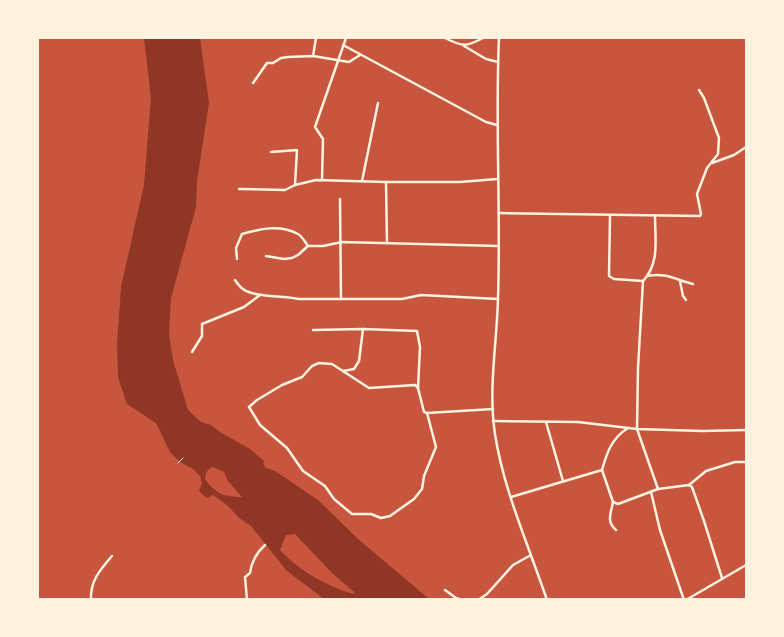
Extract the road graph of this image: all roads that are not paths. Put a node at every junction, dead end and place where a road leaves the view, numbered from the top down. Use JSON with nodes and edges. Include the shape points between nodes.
{"nodes":[{"id":1,"x":316,"y":38,"type":"edge"},
{"id":2,"x":346,"y":38,"type":"edge"},
{"id":3,"x":445,"y":38,"type":"edge"},
{"id":4,"x":483,"y":38,"type":"edge"},
{"id":5,"x":499,"y":38,"type":"edge"},
{"id":6,"x":344,"y":45,"type":"junction"},
{"id":7,"x":464,"y":46,"type":"junction"},
{"id":8,"x":361,"y":55,"type":"junction"},
{"id":9,"x":313,"y":56,"type":"junction"},
{"id":10,"x":338,"y":61,"type":"junction"},
{"id":11,"x":498,"y":62,"type":"junction"},
{"id":12,"x":253,"y":82,"type":"dead end"},
{"id":13,"x":699,"y":90,"type":"dead end"},
{"id":14,"x":378,"y":104,"type":"dead end"},
{"id":15,"x":497,"y":125,"type":"junction"},
{"id":16,"x":746,"y":147,"type":"edge"},
{"id":17,"x":271,"y":152,"type":"dead end"},
{"id":18,"x":708,"y":165,"type":"junction"},
{"id":19,"x":497,"y":178,"type":"junction"},
{"id":20,"x":322,"y":180,"type":"junction"},
{"id":21,"x":362,"y":181,"type":"junction"},
{"id":22,"x":386,"y":182,"type":"junction"},
{"id":23,"x":295,"y":185,"type":"junction"},
{"id":24,"x":239,"y":188,"type":"dead end"},
{"id":25,"x":340,"y":199,"type":"dead end"},
{"id":26,"x":499,"y":213,"type":"junction"},
{"id":27,"x":610,"y":216,"type":"junction"},
{"id":28,"x":655,"y":216,"type":"junction"},
{"id":29,"x":342,"y":242,"type":"junction"},
{"id":30,"x":387,"y":243,"type":"junction"},
{"id":31,"x":308,"y":246,"type":"junction"},
{"id":32,"x":498,"y":246,"type":"junction"},
{"id":33,"x":266,"y":256,"type":"dead end"},
{"id":34,"x":237,"y":259,"type":"dead end"},
{"id":35,"x":648,"y":276,"type":"junction"},
{"id":36,"x":235,"y":280,"type":"dead end"},
{"id":37,"x":643,"y":281,"type":"junction"},
{"id":38,"x":680,"y":281,"type":"junction"},
{"id":39,"x":693,"y":284,"type":"dead end"},
{"id":40,"x":260,"y":294,"type":"junction"},
{"id":41,"x":342,"y":299,"type":"junction"},
{"id":42,"x":498,"y":299,"type":"junction"},
{"id":43,"x":686,"y":300,"type":"dead end"},
{"id":44,"x":363,"y":328,"type":"junction"},
{"id":45,"x":314,"y":330,"type":"dead end"},
{"id":46,"x":192,"y":352,"type":"dead end"},
{"id":47,"x":343,"y":372,"type":"junction"},
{"id":48,"x":418,"y":388,"type":"junction"},
{"id":49,"x":493,"y":409,"type":"junction"},
{"id":50,"x":427,"y":414,"type":"junction"},
{"id":51,"x":493,"y":421,"type":"junction"},
{"id":52,"x":546,"y":422,"type":"junction"},
{"id":53,"x":628,"y":427,"type":"junction"},
{"id":54,"x":637,"y":429,"type":"junction"},
{"id":55,"x":746,"y":430,"type":"edge"},
{"id":56,"x":746,"y":462,"type":"edge"},
{"id":57,"x":602,"y":470,"type":"junction"},
{"id":58,"x":563,"y":481,"type":"junction"},
{"id":59,"x":689,"y":485,"type":"junction"},
{"id":60,"x":658,"y":488,"type":"junction"},
{"id":61,"x":651,"y":492,"type":"junction"},
{"id":62,"x":511,"y":497,"type":"junction"},
{"id":63,"x":612,"y":502,"type":"junction"},
{"id":64,"x":616,"y":530,"type":"dead end"},
{"id":65,"x":265,"y":544,"type":"dead end"},
{"id":66,"x":531,"y":554,"type":"junction"},
{"id":67,"x":112,"y":556,"type":"dead end"},
{"id":68,"x":746,"y":565,"type":"edge"},
{"id":69,"x":722,"y":578,"type":"junction"},
{"id":70,"x":445,"y":590,"type":"dead end"},
{"id":71,"x":91,"y":600,"type":"edge"},
{"id":72,"x":247,"y":600,"type":"edge"},
{"id":73,"x":462,"y":600,"type":"edge"},
{"id":74,"x":478,"y":600,"type":"edge"},
{"id":75,"x":547,"y":600,"type":"edge"},
{"id":76,"x":685,"y":600,"type":"edge"}],
"edges":[{"from":1,"to":9,"type":"street"},
{"from":2,"to":6,"type":"street"},
{"from":3,"to":7,"type":"street"},
{"from":4,"to":7,"type":"street"},
{"from":5,"to":11,"type":"street"},
{"from":6,"to":8,"type":"street"},
{"from":6,"to":10,"type":"street"},
{"from":7,"to":11,"type":"street"},
{"from":8,"to":10,"type":"street","via":[[349,62]]},
{"from":8,"to":15,"type":"street"},
{"from":9,"to":10,"type":"street"},
{"from":9,"to":12,"type":"street","via":[[281,58],[267,63]]},
{"from":10,"to":20,"type":"street","via":[[315,127],[323,139]]},
{"from":11,"to":15,"type":"street"},
{"from":13,"to":18,"type":"street","via":[[719,138],[718,154]]},
{"from":14,"to":21,"type":"street"},
{"from":15,"to":19,"type":"street"},
{"from":16,"to":18,"type":"street"},
{"from":17,"to":23,"type":"street","via":[[297,150]]},
{"from":18,"to":28,"type":"street","via":[[697,194],[700,216]]},
{"from":19,"to":22,"type":"street","via":[[460,182]]},
{"from":19,"to":26,"type":"street"},
{"from":20,"to":21,"type":"street"},
{"from":20,"to":23,"type":"street"},
{"from":21,"to":22,"type":"street"},
{"from":22,"to":30,"type":"street"},
{"from":23,"to":24,"type":"street","via":[[285,190]]},
{"from":25,"to":29,"type":"street"},
{"from":26,"to":27,"type":"street"},
{"from":26,"to":32,"type":"street"},
{"from":27,"to":28,"type":"street"},
{"from":27,"to":37,"type":"street","via":[[610,276]]},
{"from":28,"to":35,"type":"street","via":[[655,258]]},
{"from":29,"to":30,"type":"street"},
{"from":29,"to":31,"type":"street"},
{"from":29,"to":41,"type":"street"},
{"from":30,"to":32,"type":"street"},
{"from":31,"to":33,"type":"street","via":[[292,258]]},
{"from":31,"to":34,"type":"street","via":[[299,234],[291,231],[260,229],[242,234],[236,248]]},
{"from":32,"to":42,"type":"street"},
{"from":35,"to":37,"type":"street"},
{"from":35,"to":38,"type":"street","via":[[670,275]]},
{"from":36,"to":40,"type":"street","via":[[243,289]]},
{"from":37,"to":54,"type":"street"},
{"from":38,"to":39,"type":"street"},
{"from":38,"to":43,"type":"street"},
{"from":40,"to":41,"type":"street","via":[[298,299]]},
{"from":40,"to":46,"type":"street","via":[[244,307],[202,324],[201,338]]},
{"from":41,"to":42,"type":"street","via":[[402,299],[421,295]]},
{"from":42,"to":49,"type":"street"},
{"from":44,"to":45,"type":"street"},
{"from":44,"to":47,"type":"street","via":[[359,361],[354,369]]},
{"from":44,"to":48,"type":"street","via":[[418,331]]},
{"from":47,"to":48,"type":"street","via":[[369,388],[411,385]]},
{"from":47,"to":50,"type":"street","via":[[332,364],[319,363],[302,377],[282,385],[249,407],[260,425],[286,448],[303,471],[320,482],[352,514],[385,518],[420,493],[436,447]]},
{"from":48,"to":50,"type":"street"},
{"from":49,"to":50,"type":"street"},
{"from":49,"to":51,"type":"street"},
{"from":51,"to":52,"type":"street"},
{"from":51,"to":62,"type":"street","via":[[500,463]]},
{"from":52,"to":53,"type":"street"},
{"from":52,"to":58,"type":"street"},
{"from":53,"to":54,"type":"street"},
{"from":53,"to":57,"type":"street","via":[[610,446]]},
{"from":54,"to":55,"type":"street"},
{"from":54,"to":60,"type":"street"},
{"from":56,"to":59,"type":"street","via":[[706,471]]},
{"from":57,"to":58,"type":"street"},
{"from":57,"to":63,"type":"street"},
{"from":58,"to":62,"type":"street"},
{"from":59,"to":60,"type":"street"},
{"from":59,"to":69,"type":"street"},
{"from":60,"to":61,"type":"street"},
{"from":61,"to":63,"type":"street","via":[[618,504]]},
{"from":61,"to":76,"type":"street","via":[[660,530]]},
{"from":62,"to":66,"type":"street"},
{"from":63,"to":64,"type":"street","via":[[609,516]]},
{"from":65,"to":72,"type":"street","via":[[245,577]]},
{"from":66,"to":74,"type":"street","via":[[513,565]]},
{"from":66,"to":75,"type":"street"},
{"from":67,"to":71,"type":"street","via":[[92,584]]},
{"from":68,"to":69,"type":"street"},
{"from":69,"to":76,"type":"street"},
{"from":70,"to":73,"type":"street"}]}
